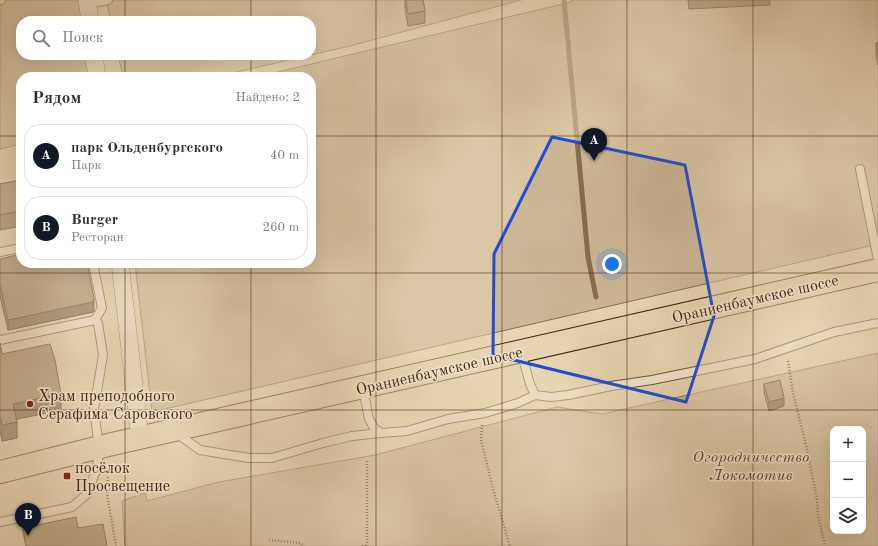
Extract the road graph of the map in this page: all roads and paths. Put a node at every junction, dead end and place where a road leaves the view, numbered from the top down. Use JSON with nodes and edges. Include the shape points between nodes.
{"nodes":[{"id":1,"x":108,"y":0,"type":"edge"},
{"id":2,"x":88,"y":8,"type":"edge"},
{"id":3,"x":95,"y":60,"type":"edge"},
{"id":4,"x":96,"y":72,"type":"edge"},
{"id":5,"x":860,"y":170,"type":"dead end"},
{"id":6,"x":16,"y":249,"type":"edge"},
{"id":7,"x":0,"y":252,"type":"edge"},
{"id":8,"x":878,"y":260,"type":"edge"},
{"id":9,"x":94,"y":268,"type":"edge"},
{"id":10,"x":121,"y":268,"type":"edge"},
{"id":11,"x":878,"y":270,"type":"edge"},
{"id":12,"x":96,"y":320,"type":"junction"},
{"id":13,"x":878,"y":323,"type":"edge"},
{"id":14,"x":0,"y":340,"type":"edge"},
{"id":15,"x":786,"y":348,"type":"junction"},
{"id":16,"x":521,"y":351,"type":"junction"},
{"id":17,"x":363,"y":387,"type":"junction"},
{"id":18,"x":535,"y":395,"type":"junction"},
{"id":19,"x":485,"y":413,"type":"junction"},
{"id":20,"x":172,"y":430,"type":"junction"},
{"id":21,"x":381,"y":433,"type":"junction"},
{"id":22,"x":140,"y":438,"type":"junction"},
{"id":23,"x":99,"y":448,"type":"junction"},
{"id":24,"x":367,"y":461,"type":"dead end"},
{"id":25,"x":0,"y":472,"type":"edge"},
{"id":26,"x":108,"y":473,"type":"dead end"},
{"id":27,"x":0,"y":522,"type":"edge"},
{"id":28,"x":269,"y":540,"type":"dead end"},
{"id":29,"x":116,"y":546,"type":"edge"},
{"id":30,"x":304,"y":546,"type":"edge"},
{"id":31,"x":362,"y":546,"type":"edge"},
{"id":32,"x":367,"y":546,"type":"edge"},
{"id":33,"x":510,"y":546,"type":"edge"},
{"id":34,"x":825,"y":546,"type":"edge"}],
"edges":[{"from":1,"to":2,"type":"lane"},
{"from":3,"to":4,"type":"street"},
{"from":5,"to":8,"type":"lane"},
{"from":6,"to":7,"type":"lane"},
{"from":9,"to":12,"type":"lane","via":[[102,308]]},
{"from":10,"to":22,"type":"street"},
{"from":11,"to":16,"type":"main road","name":"Ораниенбаумское шоссе"},
{"from":12,"to":14,"type":"lane"},
{"from":12,"to":23,"type":"lane","via":[[103,355],[94,409]]},
{"from":13,"to":15,"type":"lane","via":[[834,332]]},
{"from":15,"to":18,"type":"lane","via":[[755,359],[652,380],[568,395]]},
{"from":15,"to":34,"type":"path"},
{"from":16,"to":17,"type":"main road","name":"Ораниенбаумское шоссе"},
{"from":16,"to":18,"type":"lane"},
{"from":17,"to":20,"type":"main road","name":"Ораниенбаумское шоссе"},
{"from":17,"to":21,"type":"lane","via":[[369,419],[374,428]]},
{"from":18,"to":19,"type":"lane"},
{"from":19,"to":21,"type":"lane","via":[[448,419],[407,431]]},
{"from":19,"to":33,"type":"path","via":[[481,440]]},
{"from":20,"to":21,"type":"lane","via":[[200,450],[249,458],[272,458],[352,436]]},
{"from":20,"to":22,"type":"main road","name":"Ораниенбаумское шоссе"},
{"from":22,"to":23,"type":"main road","name":"Ораниенбаумское шоссе"},
{"from":23,"to":25,"type":"main road","name":"Ораниенбаумское шоссе"},
{"from":23,"to":27,"type":"lane","via":[[97,468],[87,494],[72,507]]},
{"from":24,"to":32,"type":"path"},
{"from":26,"to":29,"type":"path","via":[[107,494]]},
{"from":28,"to":30,"type":"path","via":[[300,543]]},
{"from":31,"to":32,"type":"path"}]}
